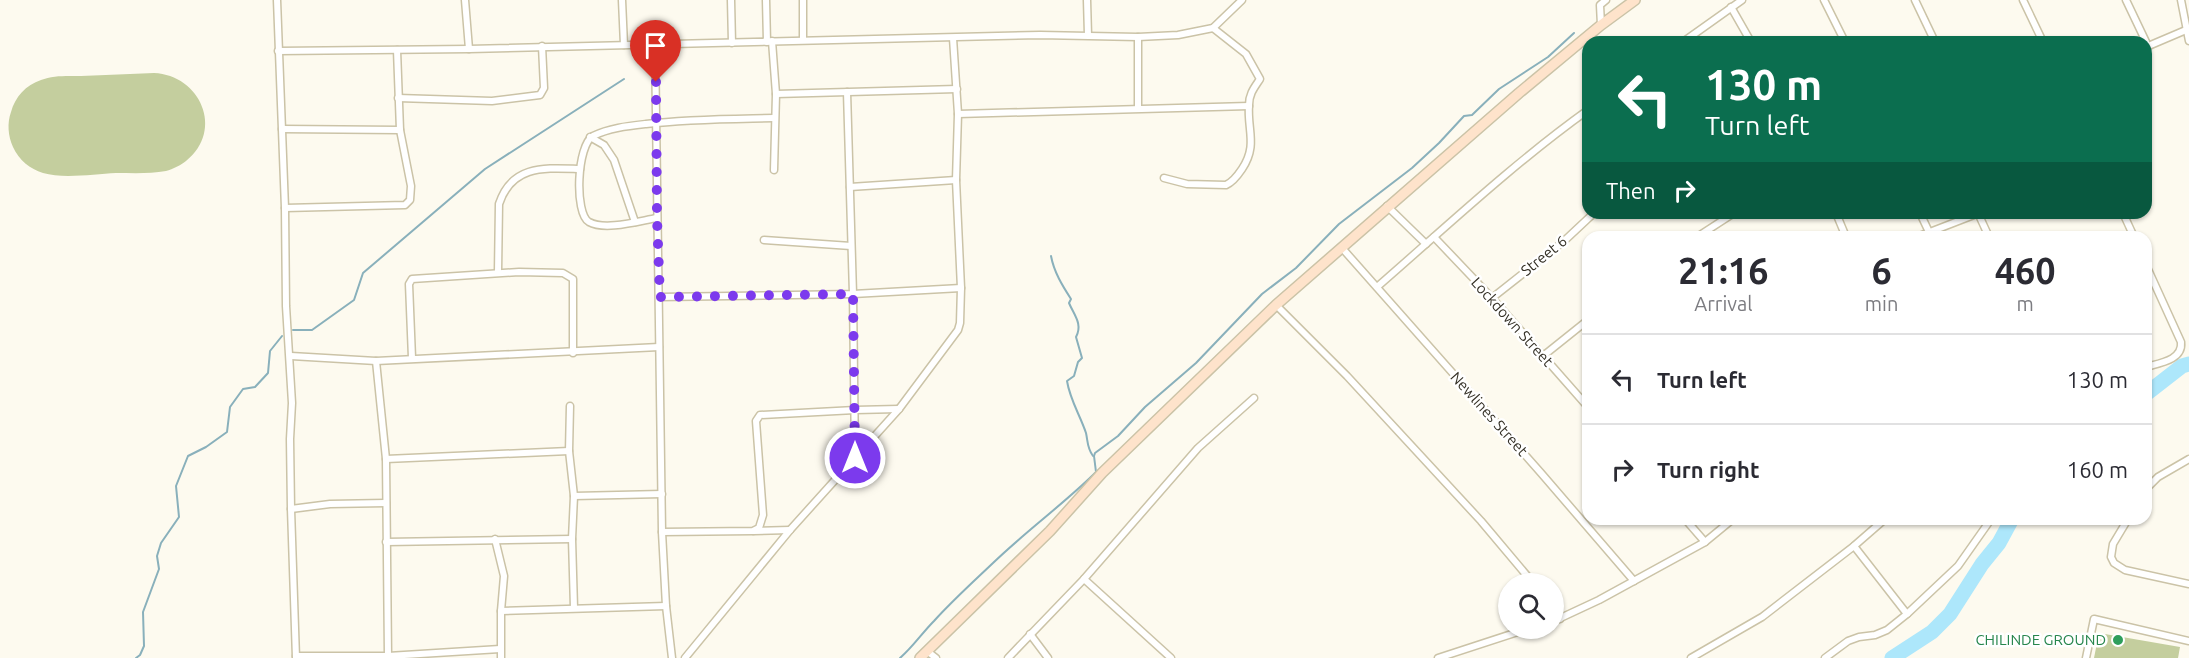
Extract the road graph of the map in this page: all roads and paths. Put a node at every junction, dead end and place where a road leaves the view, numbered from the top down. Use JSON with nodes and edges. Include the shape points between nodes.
{"nodes":[{"id":1,"x":278,"y":0,"type":"edge"},
{"id":2,"x":465,"y":0,"type":"edge"},
{"id":3,"x":622,"y":0,"type":"edge"},
{"id":4,"x":731,"y":0,"type":"edge"},
{"id":5,"x":766,"y":0,"type":"edge"},
{"id":6,"x":803,"y":0,"type":"edge"},
{"id":7,"x":1087,"y":0,"type":"edge"},
{"id":8,"x":1242,"y":0,"type":"edge"},
{"id":9,"x":1606,"y":0,"type":"edge"},
{"id":10,"x":1635,"y":0,"type":"edge"},
{"id":11,"x":1742,"y":0,"type":"edge"},
{"id":12,"x":1824,"y":0,"type":"edge"},
{"id":13,"x":1916,"y":0,"type":"edge"},
{"id":14,"x":2022,"y":0,"type":"edge"},
{"id":15,"x":2126,"y":0,"type":"edge"},
{"id":16,"x":2181,"y":0,"type":"edge"},
{"id":17,"x":1731,"y":7,"type":"junction"},
{"id":18,"x":1601,"y":25,"type":"junction"},
{"id":19,"x":1213,"y":28,"type":"junction"},
{"id":20,"x":2186,"y":30,"type":"junction"},
{"id":21,"x":1088,"y":35,"type":"junction"},
{"id":22,"x":1588,"y":36,"type":"edge"},
{"id":23,"x":1691,"y":36,"type":"edge"},
{"id":24,"x":1748,"y":36,"type":"edge"},
{"id":25,"x":1842,"y":36,"type":"edge"},
{"id":26,"x":1932,"y":36,"type":"edge"},
{"id":27,"x":2040,"y":36,"type":"edge"},
{"id":28,"x":2143,"y":36,"type":"edge"},
{"id":29,"x":1138,"y":37,"type":"junction"},
{"id":30,"x":953,"y":38,"type":"junction"},
{"id":31,"x":803,"y":40,"type":"junction"},
{"id":32,"x":769,"y":41,"type":"junction"},
{"id":33,"x":1582,"y":41,"type":"edge"},
{"id":34,"x":2189,"y":41,"type":"edge"},
{"id":35,"x":2152,"y":42,"type":"edge"},
{"id":36,"x":732,"y":43,"type":"junction"},
{"id":37,"x":624,"y":45,"type":"junction"},
{"id":38,"x":655,"y":45,"type":"junction"},
{"id":39,"x":543,"y":46,"type":"junction"},
{"id":40,"x":469,"y":49,"type":"junction"},
{"id":41,"x":397,"y":50,"type":"junction"},
{"id":42,"x":278,"y":51,"type":"junction"},
{"id":43,"x":957,"y":89,"type":"junction"},
{"id":44,"x":847,"y":92,"type":"junction"},
{"id":45,"x":776,"y":93,"type":"junction"},
{"id":46,"x":398,"y":98,"type":"junction"},
{"id":47,"x":1249,"y":106,"type":"junction"},
{"id":48,"x":1138,"y":108,"type":"junction"},
{"id":49,"x":958,"y":114,"type":"junction"},
{"id":50,"x":1582,"y":114,"type":"edge"},
{"id":51,"x":774,"y":118,"type":"junction"},
{"id":52,"x":657,"y":123,"type":"junction"},
{"id":53,"x":282,"y":129,"type":"junction"},
{"id":54,"x":400,"y":130,"type":"junction"},
{"id":55,"x":590,"y":138,"type":"junction"},
{"id":56,"x":580,"y":168,"type":"junction"},
{"id":57,"x":774,"y":170,"type":"dead end"},
{"id":58,"x":1164,"y":178,"type":"dead end"},
{"id":59,"x":956,"y":180,"type":"junction"},
{"id":60,"x":850,"y":187,"type":"junction"},
{"id":61,"x":1387,"y":206,"type":"junction"},
{"id":62,"x":285,"y":208,"type":"junction"},
{"id":63,"x":657,"y":218,"type":"junction"},
{"id":64,"x":1588,"y":219,"type":"edge"},
{"id":65,"x":1725,"y":219,"type":"edge"},
{"id":66,"x":1963,"y":219,"type":"edge"},
{"id":67,"x":635,"y":222,"type":"junction"},
{"id":68,"x":1706,"y":231,"type":"edge"},
{"id":69,"x":1932,"y":231,"type":"edge"},
{"id":70,"x":1434,"y":237,"type":"junction"},
{"id":71,"x":764,"y":240,"type":"dead end"},
{"id":72,"x":1426,"y":244,"type":"junction"},
{"id":73,"x":851,"y":246,"type":"junction"},
{"id":74,"x":1342,"y":248,"type":"junction"},
{"id":75,"x":498,"y":272,"type":"junction"},
{"id":76,"x":2152,"y":278,"type":"edge"},
{"id":77,"x":1377,"y":287,"type":"junction"},
{"id":78,"x":961,"y":288,"type":"junction"},
{"id":79,"x":853,"y":294,"type":"junction"},
{"id":80,"x":660,"y":297,"type":"junction"},
{"id":81,"x":1492,"y":298,"type":"junction"},
{"id":82,"x":1276,"y":305,"type":"junction"},
{"id":83,"x":1582,"y":325,"type":"edge"},
{"id":84,"x":659,"y":347,"type":"junction"},
{"id":85,"x":573,"y":353,"type":"junction"},
{"id":86,"x":291,"y":356,"type":"junction"},
{"id":87,"x":1543,"y":356,"type":"junction"},
{"id":88,"x":412,"y":358,"type":"junction"},
{"id":89,"x":376,"y":361,"type":"junction"},
{"id":90,"x":2152,"y":365,"type":"edge"},
{"id":91,"x":1254,"y":398,"type":"dead end"},
{"id":92,"x":1582,"y":400,"type":"edge"},
{"id":93,"x":570,"y":406,"type":"dead end"},
{"id":94,"x":899,"y":409,"type":"junction"},
{"id":95,"x":855,"y":410,"type":"junction"},
{"id":96,"x":569,"y":451,"type":"junction"},
{"id":97,"x":855,"y":458,"type":"junction"},
{"id":98,"x":386,"y":459,"type":"junction"},
{"id":99,"x":2189,"y":459,"type":"edge"},
{"id":100,"x":2152,"y":483,"type":"edge"},
{"id":101,"x":662,"y":494,"type":"junction"},
{"id":102,"x":574,"y":496,"type":"junction"},
{"id":103,"x":386,"y":503,"type":"junction"},
{"id":104,"x":291,"y":509,"type":"junction"},
{"id":105,"x":1582,"y":520,"type":"edge"},
{"id":106,"x":1586,"y":525,"type":"edge"},
{"id":107,"x":1690,"y":525,"type":"edge"},
{"id":108,"x":1726,"y":525,"type":"edge"},
{"id":109,"x":1878,"y":525,"type":"edge"},
{"id":110,"x":1987,"y":525,"type":"edge"},
{"id":111,"x":2124,"y":525,"type":"edge"},
{"id":112,"x":790,"y":530,"type":"junction"},
{"id":113,"x":753,"y":531,"type":"junction"},
{"id":114,"x":662,"y":532,"type":"junction"},
{"id":115,"x":495,"y":539,"type":"junction"},
{"id":116,"x":572,"y":539,"type":"junction"},
{"id":117,"x":386,"y":542,"type":"junction"},
{"id":118,"x":1705,"y":542,"type":"junction"},
{"id":119,"x":1854,"y":546,"type":"junction"},
{"id":120,"x":1525,"y":573,"type":"edge"},
{"id":121,"x":1084,"y":579,"type":"junction"},
{"id":122,"x":1634,"y":581,"type":"junction"},
{"id":123,"x":2189,"y":584,"type":"edge"},
{"id":124,"x":666,"y":606,"type":"junction"},
{"id":125,"x":574,"y":608,"type":"junction"},
{"id":126,"x":501,"y":611,"type":"junction"},
{"id":127,"x":1907,"y":614,"type":"junction"},
{"id":128,"x":1564,"y":616,"type":"edge"},
{"id":129,"x":1030,"y":634,"type":"junction"},
{"id":130,"x":1498,"y":638,"type":"edge"},
{"id":131,"x":2189,"y":641,"type":"edge"},
{"id":132,"x":501,"y":649,"type":"junction"},
{"id":133,"x":924,"y":655,"type":"edge"},
{"id":134,"x":388,"y":656,"type":"junction"},
{"id":135,"x":419,"y":656,"type":"edge"},
{"id":136,"x":296,"y":657,"type":"edge"},
{"id":137,"x":501,"y":658,"type":"edge"},
{"id":138,"x":672,"y":658,"type":"edge"},
{"id":139,"x":685,"y":658,"type":"edge"},
{"id":140,"x":936,"y":658,"type":"edge"},
{"id":141,"x":1008,"y":658,"type":"edge"},
{"id":142,"x":1048,"y":658,"type":"edge"},
{"id":143,"x":1171,"y":658,"type":"edge"},
{"id":144,"x":1438,"y":658,"type":"edge"},
{"id":145,"x":1691,"y":658,"type":"edge"},
{"id":146,"x":1825,"y":658,"type":"edge"},
{"id":147,"x":2086,"y":658,"type":"edge"}],
"edges":[{"from":1,"to":42,"type":"street"},
{"from":2,"to":40,"type":"street"},
{"from":3,"to":37,"type":"street"},
{"from":4,"to":36,"type":"street"},
{"from":5,"to":32,"type":"street"},
{"from":6,"to":31,"type":"street"},
{"from":7,"to":21,"type":"street"},
{"from":8,"to":19,"type":"street"},
{"from":9,"to":18,"type":"street","via":[[1600,4]]},
{"from":10,"to":18,"type":"street"},
{"from":11,"to":17,"type":"street"},
{"from":12,"to":25,"type":"street"},
{"from":13,"to":26,"type":"street"},
{"from":14,"to":27,"type":"street"},
{"from":15,"to":28,"type":"street"},
{"from":16,"to":20,"type":"street"},
{"from":17,"to":23,"type":"street"},
{"from":17,"to":24,"type":"street"},
{"from":18,"to":22,"type":"street"},
{"from":19,"to":29,"type":"street"},
{"from":19,"to":47,"type":"street","via":[[1246,54],[1260,79],[1251,91]]},
{"from":20,"to":34,"type":"street"},
{"from":20,"to":35,"type":"street"},
{"from":21,"to":29,"type":"street"},
{"from":21,"to":30,"type":"street"},
{"from":29,"to":48,"type":"street"},
{"from":30,"to":31,"type":"street"},
{"from":30,"to":43,"type":"street"},
{"from":31,"to":32,"type":"street"},
{"from":32,"to":36,"type":"street"},
{"from":32,"to":45,"type":"street"},
{"from":33,"to":61,"type":"street"},
{"from":36,"to":38,"type":"street"},
{"from":37,"to":38,"type":"street"},
{"from":37,"to":39,"type":"street"},
{"from":38,"to":52,"type":"street"},
{"from":39,"to":40,"type":"street"},
{"from":39,"to":46,"type":"street","via":[[544,88],[540,95],[492,101]]},
{"from":40,"to":41,"type":"street"},
{"from":41,"to":42,"type":"street"},
{"from":41,"to":46,"type":"street"},
{"from":42,"to":53,"type":"street"},
{"from":43,"to":44,"type":"street"},
{"from":43,"to":49,"type":"street"},
{"from":44,"to":45,"type":"street"},
{"from":44,"to":60,"type":"street"},
{"from":45,"to":51,"type":"street"},
{"from":46,"to":54,"type":"street"},
{"from":47,"to":48,"type":"street"},
{"from":47,"to":58,"type":"street","via":[[1251,154],[1230,183],[1188,184]]},
{"from":48,"to":49,"type":"street"},
{"from":49,"to":59,"type":"street"},
{"from":50,"to":70,"type":"street"},
{"from":51,"to":52,"type":"street"},
{"from":51,"to":57,"type":"street"},
{"from":52,"to":55,"type":"street","via":[[608,130]]},
{"from":52,"to":63,"type":"street"},
{"from":53,"to":54,"type":"street"},
{"from":53,"to":62,"type":"street"},
{"from":54,"to":62,"type":"street","via":[[411,194],[405,205]]},
{"from":55,"to":56,"type":"street","via":[[582,150]]},
{"from":55,"to":67,"type":"street","via":[[604,145],[614,160]]},
{"from":56,"to":67,"type":"street","via":[[583,215],[588,222]]},
{"from":56,"to":75,"type":"street","via":[[535,169],[510,185],[499,204]]},
{"from":59,"to":60,"type":"street"},
{"from":59,"to":78,"type":"street"},
{"from":60,"to":73,"type":"street"},
{"from":61,"to":72,"type":"street"},
{"from":61,"to":74,"type":"street"},
{"from":62,"to":86,"type":"street"},
{"from":63,"to":67,"type":"street"},
{"from":63,"to":80,"type":"street"},
{"from":64,"to":81,"type":"street","name":"Street 6"},
{"from":65,"to":68,"type":"street"},
{"from":66,"to":69,"type":"street"},
{"from":70,"to":72,"type":"street"},
{"from":70,"to":81,"type":"street","name":"Lockdown Street"},
{"from":71,"to":73,"type":"street"},
{"from":72,"to":77,"type":"street"},
{"from":73,"to":79,"type":"street"},
{"from":74,"to":77,"type":"street","name":"Newlines Street"},
{"from":74,"to":82,"type":"street"},
{"from":75,"to":85,"type":"street","via":[[562,273],[573,279]]},
{"from":75,"to":88,"type":"street","via":[[412,279]]},
{"from":76,"to":90,"type":"street","via":[[2181,348],[2172,359]]},
{"from":77,"to":105,"type":"street","name":"Newlines Street"},
{"from":78,"to":79,"type":"street"},
{"from":78,"to":94,"type":"street","via":[[956,337]]},
{"from":79,"to":80,"type":"street"},
{"from":79,"to":95,"type":"street"},
{"from":80,"to":84,"type":"street"},
{"from":81,"to":87,"type":"street","name":"Lockdown Street"},
{"from":82,"to":120,"type":"street","via":[[1347,376]]},
{"from":82,"to":133,"type":"street","via":[[1102,473],[1050,531]]},
{"from":83,"to":87,"type":"street"},
{"from":84,"to":85,"type":"street"},
{"from":84,"to":101,"type":"street"},
{"from":85,"to":88,"type":"street"},
{"from":86,"to":89,"type":"street"},
{"from":86,"to":104,"type":"street"},
{"from":87,"to":92,"type":"street","name":"Lockdown Street"},
{"from":88,"to":89,"type":"street"},
{"from":89,"to":98,"type":"street"},
{"from":91,"to":121,"type":"street","via":[[1198,448]]},
{"from":93,"to":96,"type":"street"},
{"from":94,"to":95,"type":"street"},
{"from":94,"to":97,"type":"street"},
{"from":95,"to":97,"type":"street"},
{"from":95,"to":113,"type":"street","via":[[757,417],[763,515],[759,528]]},
{"from":96,"to":98,"type":"street"},
{"from":96,"to":102,"type":"street"},
{"from":97,"to":112,"type":"street"},
{"from":98,"to":103,"type":"street"},
{"from":99,"to":100,"type":"street"},
{"from":101,"to":102,"type":"street"},
{"from":101,"to":114,"type":"street"},
{"from":102,"to":116,"type":"street"},
{"from":103,"to":104,"type":"street"},
{"from":103,"to":117,"type":"street"},
{"from":104,"to":136,"type":"street"},
{"from":106,"to":122,"type":"street","name":"Newlines Street"},
{"from":107,"to":118,"type":"street"},
{"from":108,"to":118,"type":"street"},
{"from":109,"to":119,"type":"street"},
{"from":110,"to":127,"type":"street","via":[[1958,566]]},
{"from":111,"to":123,"type":"street","via":[[2113,543],[2114,563],[2125,570]]},
{"from":112,"to":113,"type":"street"},
{"from":112,"to":139,"type":"street"},
{"from":113,"to":114,"type":"street"},
{"from":114,"to":124,"type":"street"},
{"from":115,"to":116,"type":"street"},
{"from":115,"to":117,"type":"street"},
{"from":115,"to":126,"type":"street","via":[[504,576]]},
{"from":116,"to":125,"type":"street"},
{"from":117,"to":134,"type":"street"},
{"from":118,"to":122,"type":"street"},
{"from":119,"to":127,"type":"street"},
{"from":119,"to":145,"type":"street","via":[[1762,617]]},
{"from":121,"to":129,"type":"street"},
{"from":121,"to":143,"type":"street"},
{"from":122,"to":128,"type":"street"},
{"from":124,"to":125,"type":"street"},
{"from":124,"to":138,"type":"street"},
{"from":125,"to":126,"type":"street"},
{"from":126,"to":132,"type":"street"},
{"from":127,"to":146,"type":"street","via":[[1887,630],[1859,636]]},
{"from":129,"to":141,"type":"street"},
{"from":129,"to":142,"type":"street"},
{"from":130,"to":144,"type":"street"},
{"from":131,"to":147,"type":"street","via":[[2094,619]]},
{"from":132,"to":135,"type":"street"},
{"from":132,"to":137,"type":"street"},
{"from":133,"to":140,"type":"street"},
{"from":134,"to":135,"type":"street"},
{"from":134,"to":136,"type":"street"}]}
